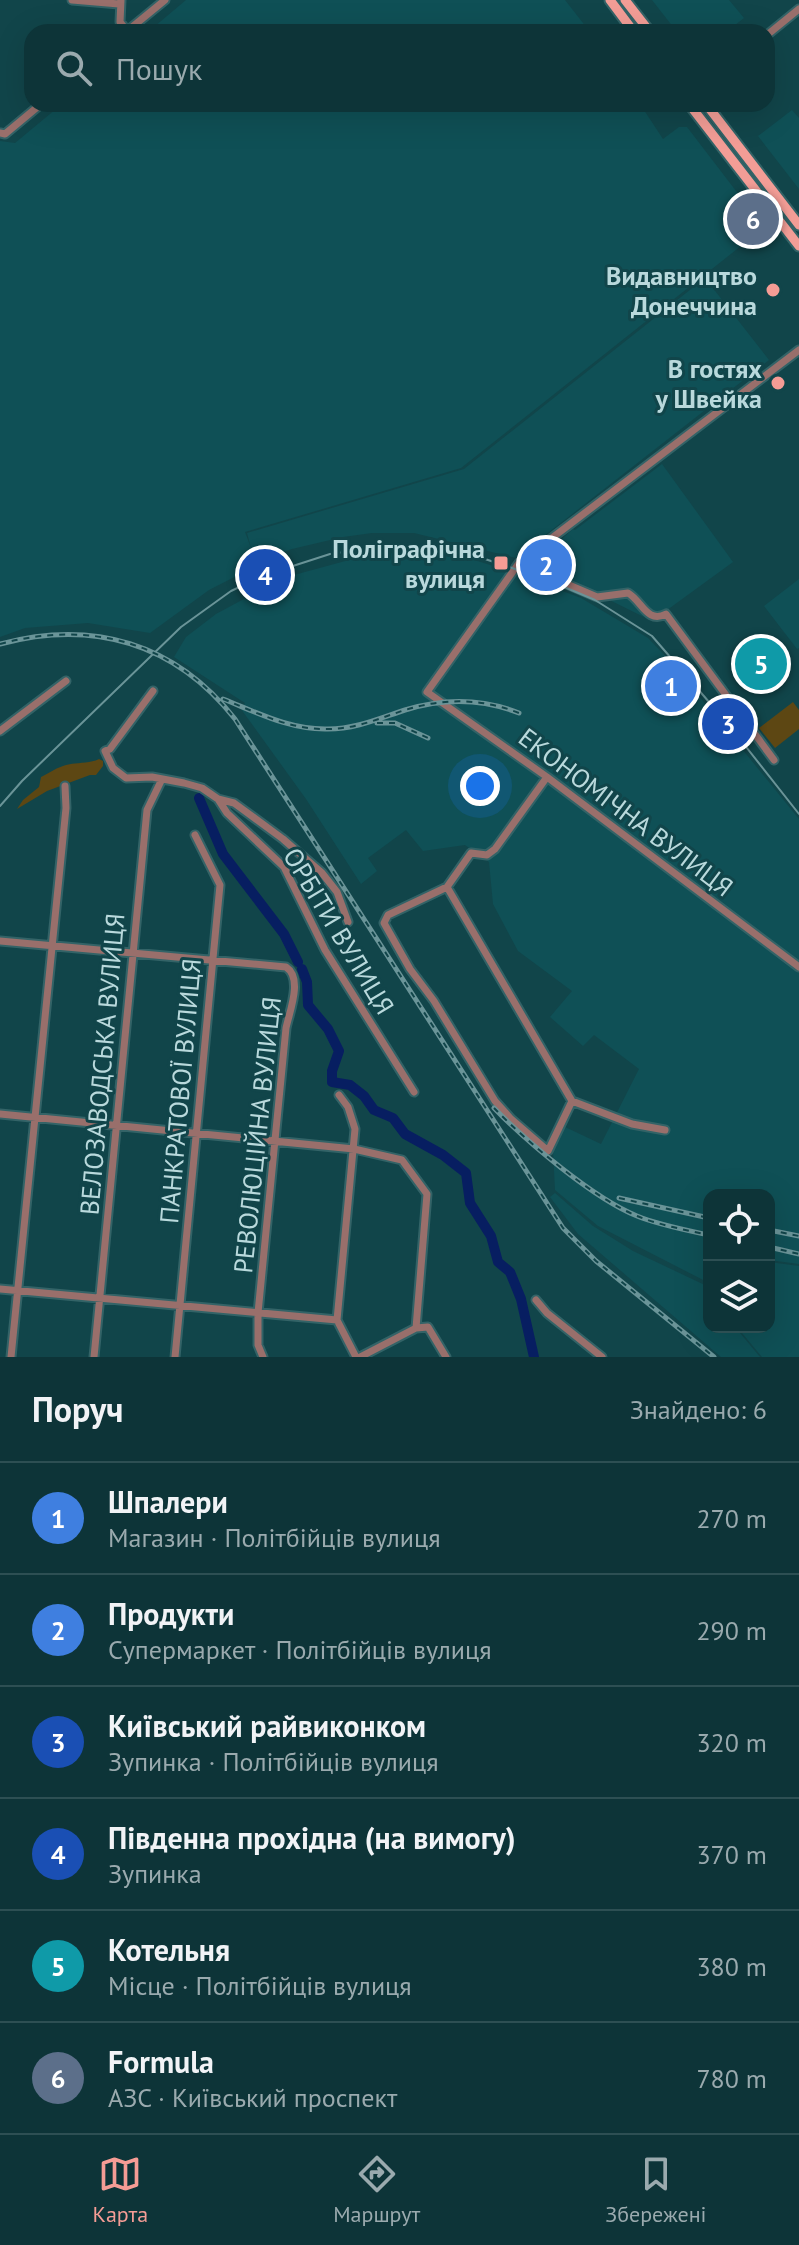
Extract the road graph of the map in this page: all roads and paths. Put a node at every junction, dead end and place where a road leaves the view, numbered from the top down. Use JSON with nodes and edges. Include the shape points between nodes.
{"nodes":[{"id":1,"x":72,"y":0,"type":"edge"},
{"id":2,"x":165,"y":0,"type":"edge"},
{"id":3,"x":610,"y":0,"type":"edge"},
{"id":4,"x":625,"y":0,"type":"edge"},
{"id":5,"x":120,"y":2,"type":"edge"},
{"id":6,"x":799,"y":9,"type":"edge"},
{"id":7,"x":121,"y":24,"type":"edge"},
{"id":8,"x":136,"y":24,"type":"edge"},
{"id":9,"x":628,"y":24,"type":"edge"},
{"id":10,"x":644,"y":24,"type":"edge"},
{"id":11,"x":775,"y":28,"type":"edge"},
{"id":12,"x":31,"y":112,"type":"edge"},
{"id":13,"x":695,"y":112,"type":"edge"},
{"id":14,"x":712,"y":112,"type":"edge"},
{"id":15,"x":0,"y":133,"type":"edge"},
{"id":16,"x":799,"y":225,"type":"edge"},
{"id":17,"x":799,"y":246,"type":"edge"},
{"id":18,"x":799,"y":350,"type":"edge"},
{"id":19,"x":530,"y":554,"type":"junction"},
{"id":20,"x":66,"y":681,"type":"dead end"},
{"id":21,"x":153,"y":691,"type":"dead end"},
{"id":22,"x":0,"y":731,"type":"edge"},
{"id":23,"x":774,"y":760,"type":"dead end"},
{"id":24,"x":547,"y":777,"type":"junction"},
{"id":25,"x":162,"y":779,"type":"junction"},
{"id":26,"x":65,"y":786,"type":"dead end"},
{"id":27,"x":218,"y":799,"type":"junction"},
{"id":28,"x":195,"y":835,"type":"dead end"},
{"id":29,"x":447,"y":887,"type":"junction"},
{"id":30,"x":348,"y":922,"type":"dead end"},
{"id":31,"x":0,"y":941,"type":"edge"},
{"id":32,"x":52,"y":946,"type":"junction"},
{"id":33,"x":132,"y":952,"type":"junction"},
{"id":34,"x":212,"y":960,"type":"junction"},
{"id":35,"x":799,"y":967,"type":"edge"},
{"id":36,"x":414,"y":1092,"type":"dead end"},
{"id":37,"x":339,"y":1095,"type":"dead end"},
{"id":38,"x":572,"y":1101,"type":"junction"},
{"id":39,"x":0,"y":1114,"type":"edge"},
{"id":40,"x":35,"y":1118,"type":"junction"},
{"id":41,"x":116,"y":1125,"type":"junction"},
{"id":42,"x":665,"y":1130,"type":"dead end"},
{"id":43,"x":196,"y":1134,"type":"junction"},
{"id":44,"x":275,"y":1140,"type":"junction"},
{"id":45,"x":354,"y":1149,"type":"junction"},
{"id":46,"x":0,"y":1289,"type":"edge"},
{"id":47,"x":17,"y":1290,"type":"junction"},
{"id":48,"x":100,"y":1298,"type":"junction"},
{"id":49,"x":536,"y":1300,"type":"dead end"},
{"id":50,"x":180,"y":1306,"type":"junction"},
{"id":51,"x":258,"y":1313,"type":"junction"},
{"id":52,"x":337,"y":1320,"type":"junction"},
{"id":53,"x":416,"y":1328,"type":"junction"},
{"id":54,"x":11,"y":1357,"type":"edge"},
{"id":55,"x":94,"y":1357,"type":"edge"},
{"id":56,"x":175,"y":1357,"type":"edge"},
{"id":57,"x":263,"y":1357,"type":"edge"},
{"id":58,"x":358,"y":1357,"type":"edge"},
{"id":59,"x":446,"y":1357,"type":"edge"},
{"id":60,"x":602,"y":1357,"type":"edge"}],
"edges":[{"from":1,"to":5,"type":"street"},
{"from":2,"to":8,"type":"street"},
{"from":3,"to":9,"type":"main road"},
{"from":4,"to":10,"type":"main road"},
{"from":5,"to":7,"type":"street"},
{"from":6,"to":11,"type":"street"},
{"from":12,"to":15,"type":"street"},
{"from":13,"to":17,"type":"main road"},
{"from":14,"to":16,"type":"main road"},
{"from":18,"to":19,"type":"street"},
{"from":19,"to":23,"type":"street","via":[[544,573],[561,582],[601,598],[628,593],[649,616],[666,614]]},
{"from":19,"to":24,"type":"street","name":"ЕКОНОМІЧНА ВУЛИЦЯ","via":[[427,692]]},
{"from":20,"to":22,"type":"street"},
{"from":21,"to":25,"type":"street","via":[[105,751],[113,768],[126,778]]},
{"from":24,"to":29,"type":"street","via":[[495,849],[487,855],[471,853]]},
{"from":24,"to":35,"type":"street","name":"ЕКОНОМІЧНА ВУЛИЦЯ"},
{"from":25,"to":27,"type":"street","via":[[196,786]]},
{"from":25,"to":33,"type":"street","name":"ВЕЛОЗАВОДСЬКА ВУЛИЦЯ","via":[[147,810]]},
{"from":26,"to":32,"type":"street"},
{"from":27,"to":30,"type":"street","via":[[234,803],[322,873],[337,892]]},
{"from":27,"to":36,"type":"street","name":"ОРБІТИ ВУЛИЦЯ","via":[[284,867],[325,950]]},
{"from":28,"to":34,"type":"street","name":"ПАНКРАТОВОЇ ВУЛИЦЯ","via":[[220,885]]},
{"from":29,"to":38,"type":"street"},
{"from":29,"to":38,"type":"street","via":[[384,920],[396,946],[495,1101],[548,1151]]},
{"from":31,"to":32,"type":"street","name":"РЕВОЛЮЦІЙНА ВУЛИЦЯ"},
{"from":32,"to":33,"type":"street","name":"РЕВОЛЮЦІЙНА ВУЛИЦЯ"},
{"from":32,"to":40,"type":"street"},
{"from":33,"to":34,"type":"street","name":"РЕВОЛЮЦІЙНА ВУЛИЦЯ"},
{"from":33,"to":41,"type":"street","name":"ВЕЛОЗАВОДСЬКА ВУЛИЦЯ"},
{"from":34,"to":43,"type":"street","name":"ПАНКРАТОВОЇ ВУЛИЦЯ"},
{"from":34,"to":44,"type":"street","name":"РЕВОЛЮЦІЙНА ВУЛИЦЯ","via":[[286,967],[293,974]]},
{"from":37,"to":45,"type":"street","via":[[354,1122]]},
{"from":38,"to":42,"type":"street","via":[[632,1124]]},
{"from":39,"to":40,"type":"street"},
{"from":40,"to":41,"type":"street"},
{"from":40,"to":47,"type":"street"},
{"from":41,"to":43,"type":"street"},
{"from":41,"to":48,"type":"street","name":"ВЕЛОЗАВОДСЬКА ВУЛИЦЯ"},
{"from":43,"to":44,"type":"street"},
{"from":43,"to":50,"type":"street","name":"ПАНКРАТОВОЇ ВУЛИЦЯ"},
{"from":44,"to":45,"type":"street"},
{"from":44,"to":51,"type":"street","name":"РЕВОЛЮЦІЙНА ВУЛИЦЯ"},
{"from":45,"to":52,"type":"street"},
{"from":45,"to":53,"type":"street","via":[[402,1160],[427,1194]]},
{"from":46,"to":47,"type":"street"},
{"from":47,"to":48,"type":"street"},
{"from":47,"to":54,"type":"street"},
{"from":48,"to":50,"type":"street"},
{"from":48,"to":55,"type":"street","name":"ВЕЛОЗАВОДСЬКА ВУЛИЦЯ"},
{"from":49,"to":60,"type":"street"},
{"from":50,"to":51,"type":"street"},
{"from":50,"to":56,"type":"street","name":"ПАНКРАТОВОЇ ВУЛИЦЯ"},
{"from":51,"to":52,"type":"street"},
{"from":51,"to":57,"type":"street","name":"РЕВОЛЮЦІЙНА ВУЛИЦЯ"},
{"from":52,"to":58,"type":"street"},
{"from":53,"to":58,"type":"street"},
{"from":53,"to":59,"type":"street","via":[[432,1330]]}]}
